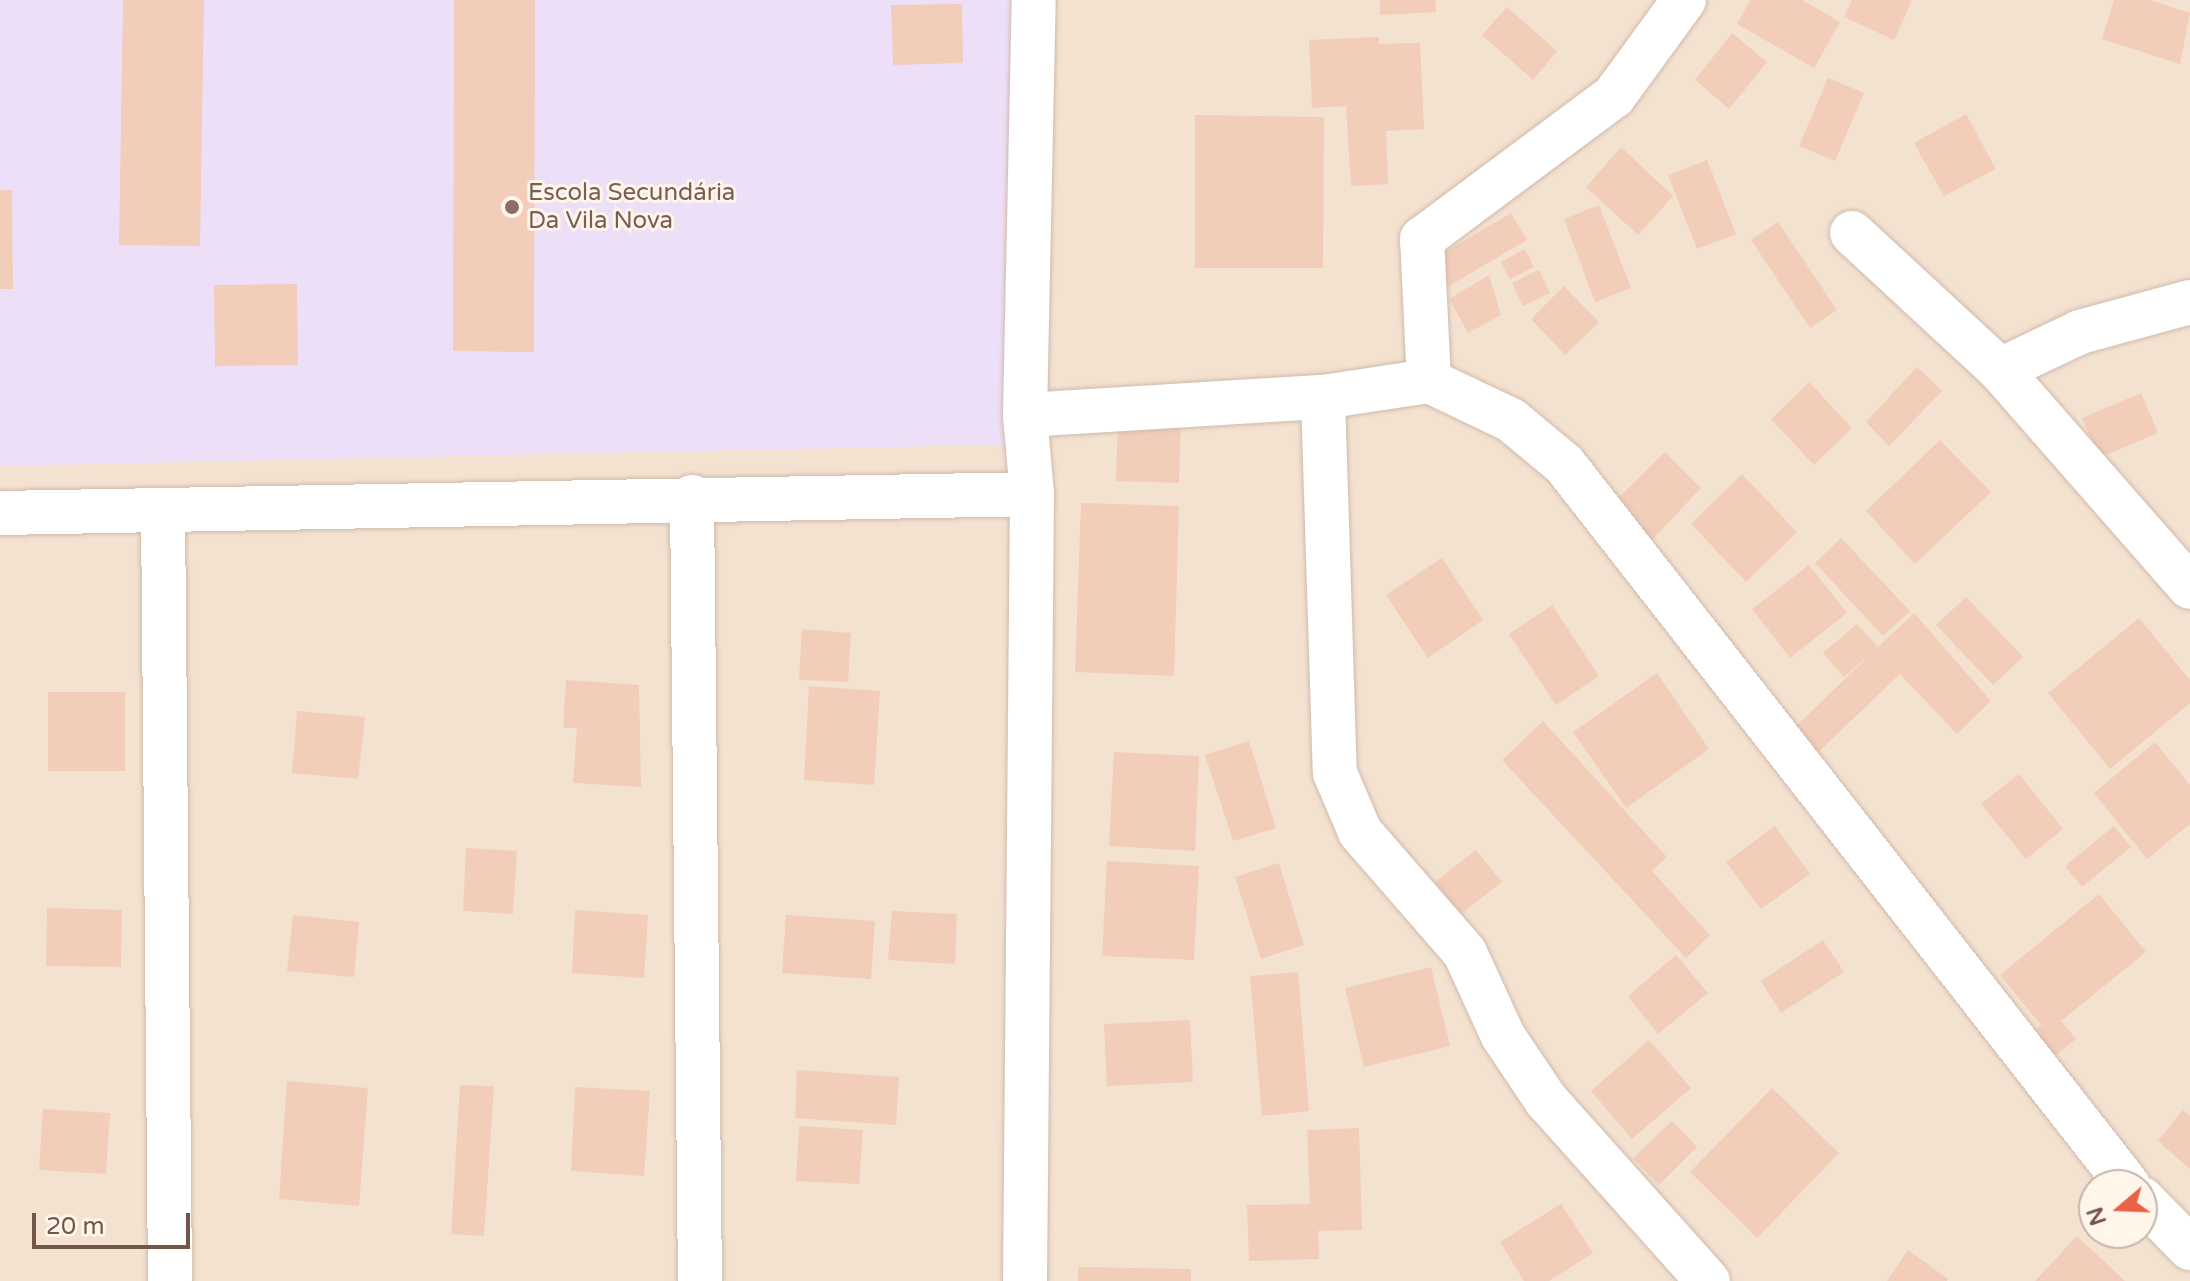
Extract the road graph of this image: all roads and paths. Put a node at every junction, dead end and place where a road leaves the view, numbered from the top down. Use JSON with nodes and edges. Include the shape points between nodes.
{"nodes":[{"id":1,"x":1034,"y":0,"type":"edge"},
{"id":2,"x":1684,"y":0,"type":"edge"},
{"id":3,"x":1852,"y":233,"type":"dead end"},
{"id":4,"x":2190,"y":302,"type":"edge"},
{"id":5,"x":2000,"y":370,"type":"junction"},
{"id":6,"x":1429,"y":381,"type":"junction"},
{"id":7,"x":1323,"y":397,"type":"junction"},
{"id":8,"x":1025,"y":415,"type":"junction"},
{"id":9,"x":1032,"y":494,"type":"junction"},
{"id":10,"x":692,"y":497,"type":"junction"},
{"id":11,"x":163,"y":510,"type":"junction"},
{"id":12,"x":0,"y":513,"type":"edge"},
{"id":13,"x":2190,"y":587,"type":"edge"},
{"id":14,"x":2115,"y":1169,"type":"edge"},
{"id":15,"x":2158,"y":1215,"type":"edge"},
{"id":16,"x":2190,"y":1248,"type":"edge"},
{"id":17,"x":170,"y":1281,"type":"edge"},
{"id":18,"x":700,"y":1281,"type":"edge"},
{"id":19,"x":1025,"y":1281,"type":"edge"},
{"id":20,"x":1708,"y":1281,"type":"edge"}],
"edges":[{"from":1,"to":8,"type":"street"},
{"from":2,"to":6,"type":"street","via":[[1614,96],[1422,239]]},
{"from":3,"to":5,"type":"street"},
{"from":4,"to":5,"type":"street","via":[[2080,332]]},
{"from":5,"to":13,"type":"street"},
{"from":6,"to":7,"type":"street"},
{"from":6,"to":14,"type":"street","via":[[1511,420],[1564,464]]},
{"from":7,"to":8,"type":"street"},
{"from":7,"to":20,"type":"street","via":[[1335,773],[1360,832],[1465,953],[1503,1036],[1546,1100]]},
{"from":8,"to":9,"type":"street"},
{"from":9,"to":10,"type":"street"},
{"from":9,"to":19,"type":"street"},
{"from":10,"to":11,"type":"street"},
{"from":10,"to":18,"type":"street"},
{"from":11,"to":12,"type":"street"},
{"from":11,"to":17,"type":"street"},
{"from":15,"to":16,"type":"street"}]}
